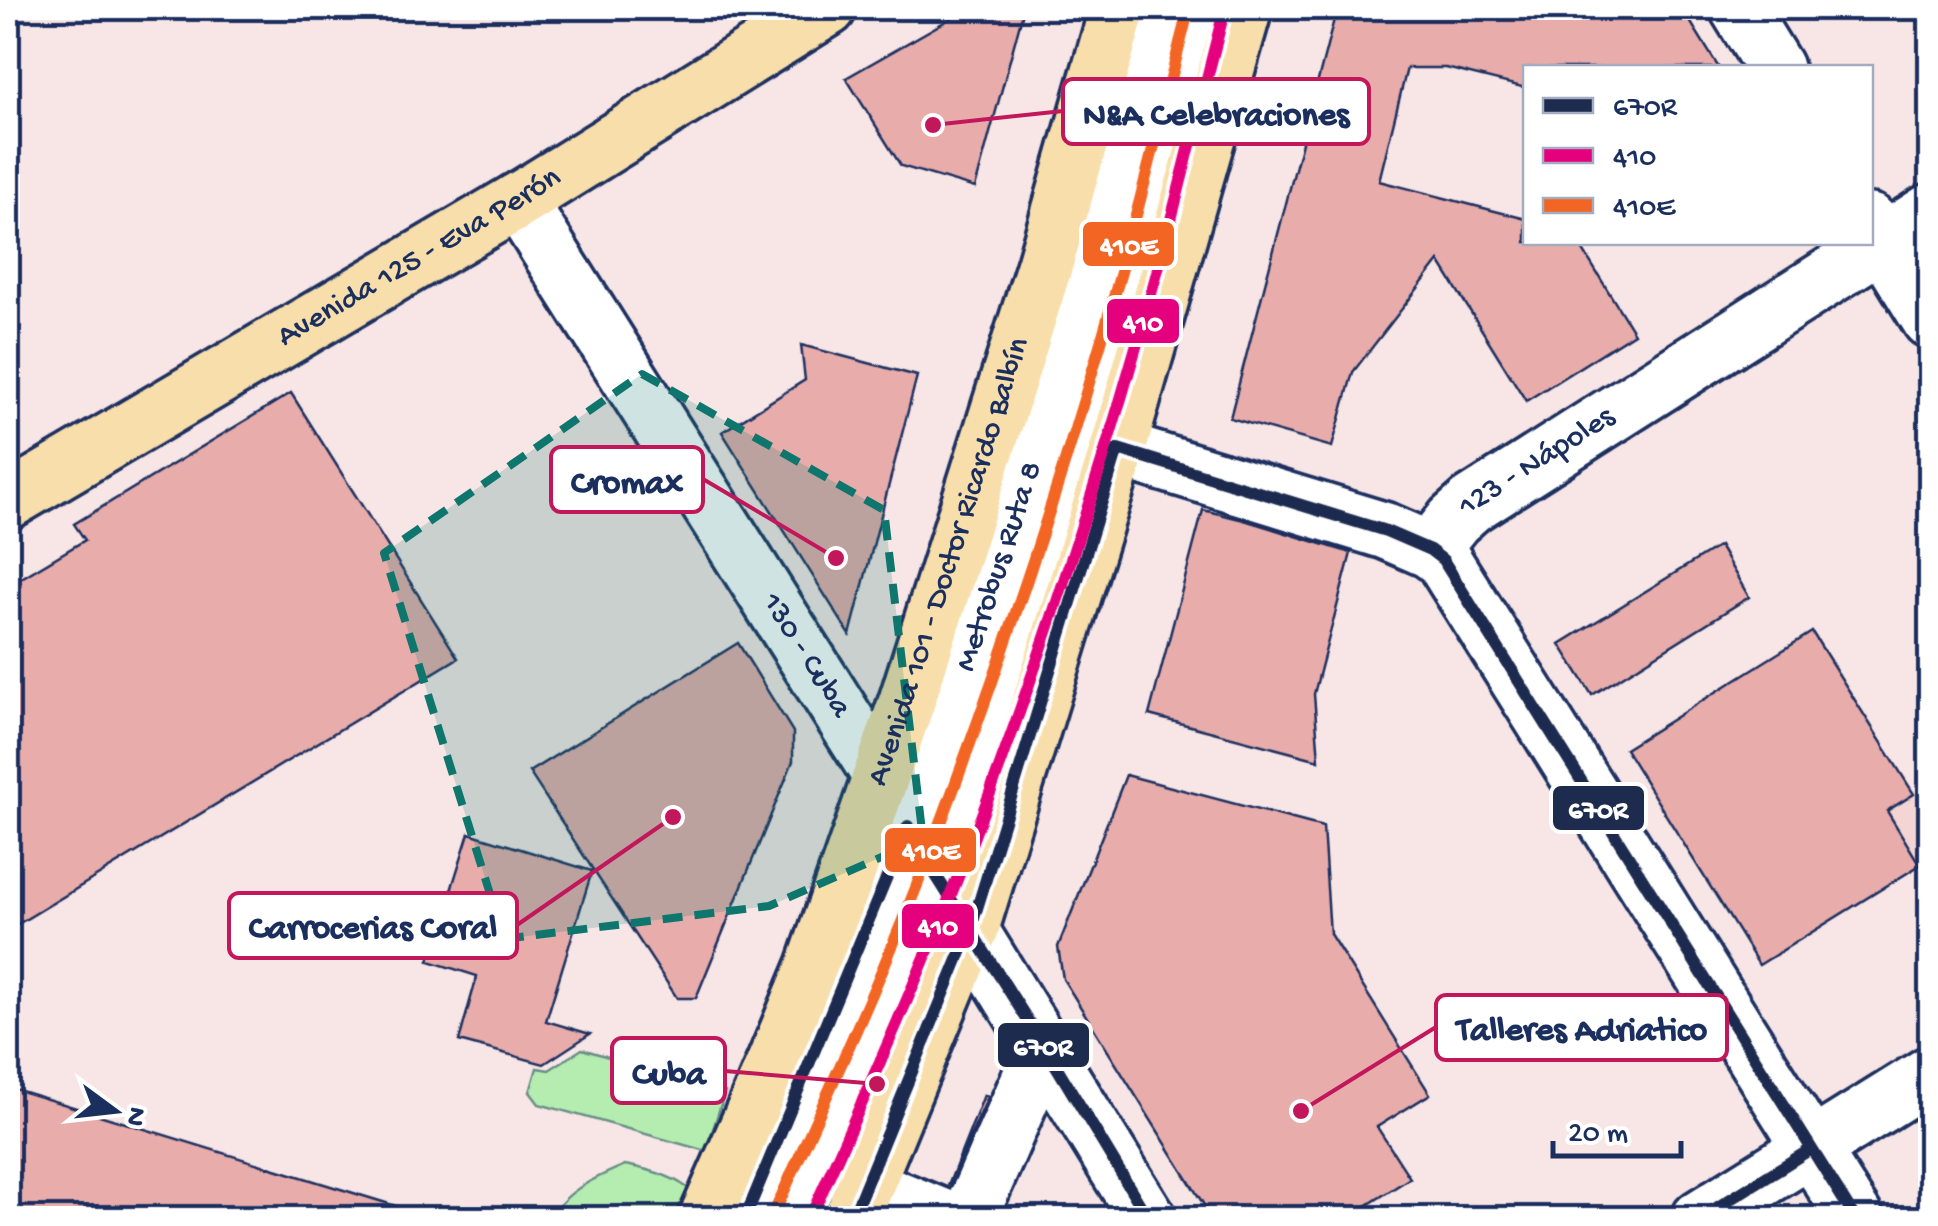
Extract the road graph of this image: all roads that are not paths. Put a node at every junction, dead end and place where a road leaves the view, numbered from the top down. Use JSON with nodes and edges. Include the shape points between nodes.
{"nodes":[{"id":1,"x":828,"y":8,"type":"edge"},
{"id":2,"x":1118,"y":8,"type":"edge"},
{"id":3,"x":1160,"y":8,"type":"edge"},
{"id":4,"x":1206,"y":8,"type":"edge"},
{"id":5,"x":1244,"y":8,"type":"edge"},
{"id":6,"x":1738,"y":8,"type":"edge"},
{"id":7,"x":1773,"y":65,"type":"edge"},
{"id":8,"x":518,"y":201,"type":"junction"},
{"id":9,"x":1930,"y":212,"type":"edge"},
{"id":10,"x":1877,"y":232,"type":"edge"},
{"id":11,"x":1858,"y":245,"type":"edge"},
{"id":12,"x":1930,"y":320,"type":"edge"},
{"id":13,"x":1118,"y":449,"type":"junction"},
{"id":14,"x":8,"y":501,"type":"edge"},
{"id":15,"x":1430,"y":550,"type":"junction"},
{"id":16,"x":881,"y":776,"type":"junction"},
{"id":17,"x":908,"y":826,"type":"junction"},
{"id":18,"x":938,"y":878,"type":"junction"},
{"id":19,"x":970,"y":928,"type":"junction"},
{"id":20,"x":1044,"y":1046,"type":"junction"},
{"id":21,"x":1930,"y":1074,"type":"edge"},
{"id":22,"x":1811,"y":1148,"type":"junction"},
{"id":23,"x":859,"y":1202,"type":"edge"},
{"id":24,"x":707,"y":1218,"type":"edge"},
{"id":25,"x":746,"y":1218,"type":"edge"},
{"id":26,"x":791,"y":1218,"type":"edge"},
{"id":27,"x":944,"y":1218,"type":"edge"},
{"id":28,"x":969,"y":1218,"type":"edge"},
{"id":29,"x":1148,"y":1218,"type":"edge"},
{"id":30,"x":1700,"y":1218,"type":"edge"},
{"id":31,"x":1855,"y":1218,"type":"edge"}],
"edges":[{"from":1,"to":8,"type":"main road","name":"Avenida 125 - Eva Perón"},
{"from":2,"to":16,"type":"main road","name":"Avenida 101 - Doctor Ricardo Balbín","via":[[1045,264]]},
{"from":3,"to":17,"type":"street","name":"Metrobus Ruta 8","via":[[1040,446]]},
{"from":4,"to":18,"type":"street","name":"Metrobus Ruta 8","via":[[1092,431]]},
{"from":5,"to":13,"type":"main road"},
{"from":6,"to":7,"type":"street"},
{"from":8,"to":14,"type":"main road","name":"Avenida 125 - Eva Perón"},
{"from":8,"to":16,"type":"street","name":"130 - Cuba"},
{"from":9,"to":10,"type":"street","name":"123 - Nápoles"},
{"from":10,"to":12,"type":"street"},
{"from":11,"to":15,"type":"street","name":"123 - Nápoles","via":[[1471,505]]},
{"from":13,"to":15,"type":"street","name":"123 - Nápoles"},
{"from":13,"to":19,"type":"main road"},
{"from":15,"to":22,"type":"street","via":[[1451,572]]},
{"from":16,"to":17,"type":"street","name":"130 - Cuba"},
{"from":16,"to":24,"type":"main road","name":"Avenida 101 - Doctor Ricardo Balbín","via":[[814,966]]},
{"from":17,"to":18,"type":"street","name":"130 - Cuba"},
{"from":17,"to":25,"type":"street","name":"Metrobus Ruta 8"},
{"from":18,"to":19,"type":"street","name":"130 - Cuba"},
{"from":18,"to":26,"type":"street","name":"Metrobus Ruta 8"},
{"from":19,"to":20,"type":"street","name":"130 - Cuba"},
{"from":19,"to":23,"type":"main road"},
{"from":20,"to":28,"type":"street"},
{"from":20,"to":29,"type":"street","name":"130 - Cuba"},
{"from":21,"to":22,"type":"street"},
{"from":22,"to":30,"type":"street"},
{"from":22,"to":31,"type":"street"},
{"from":23,"to":27,"type":"street"}]}
